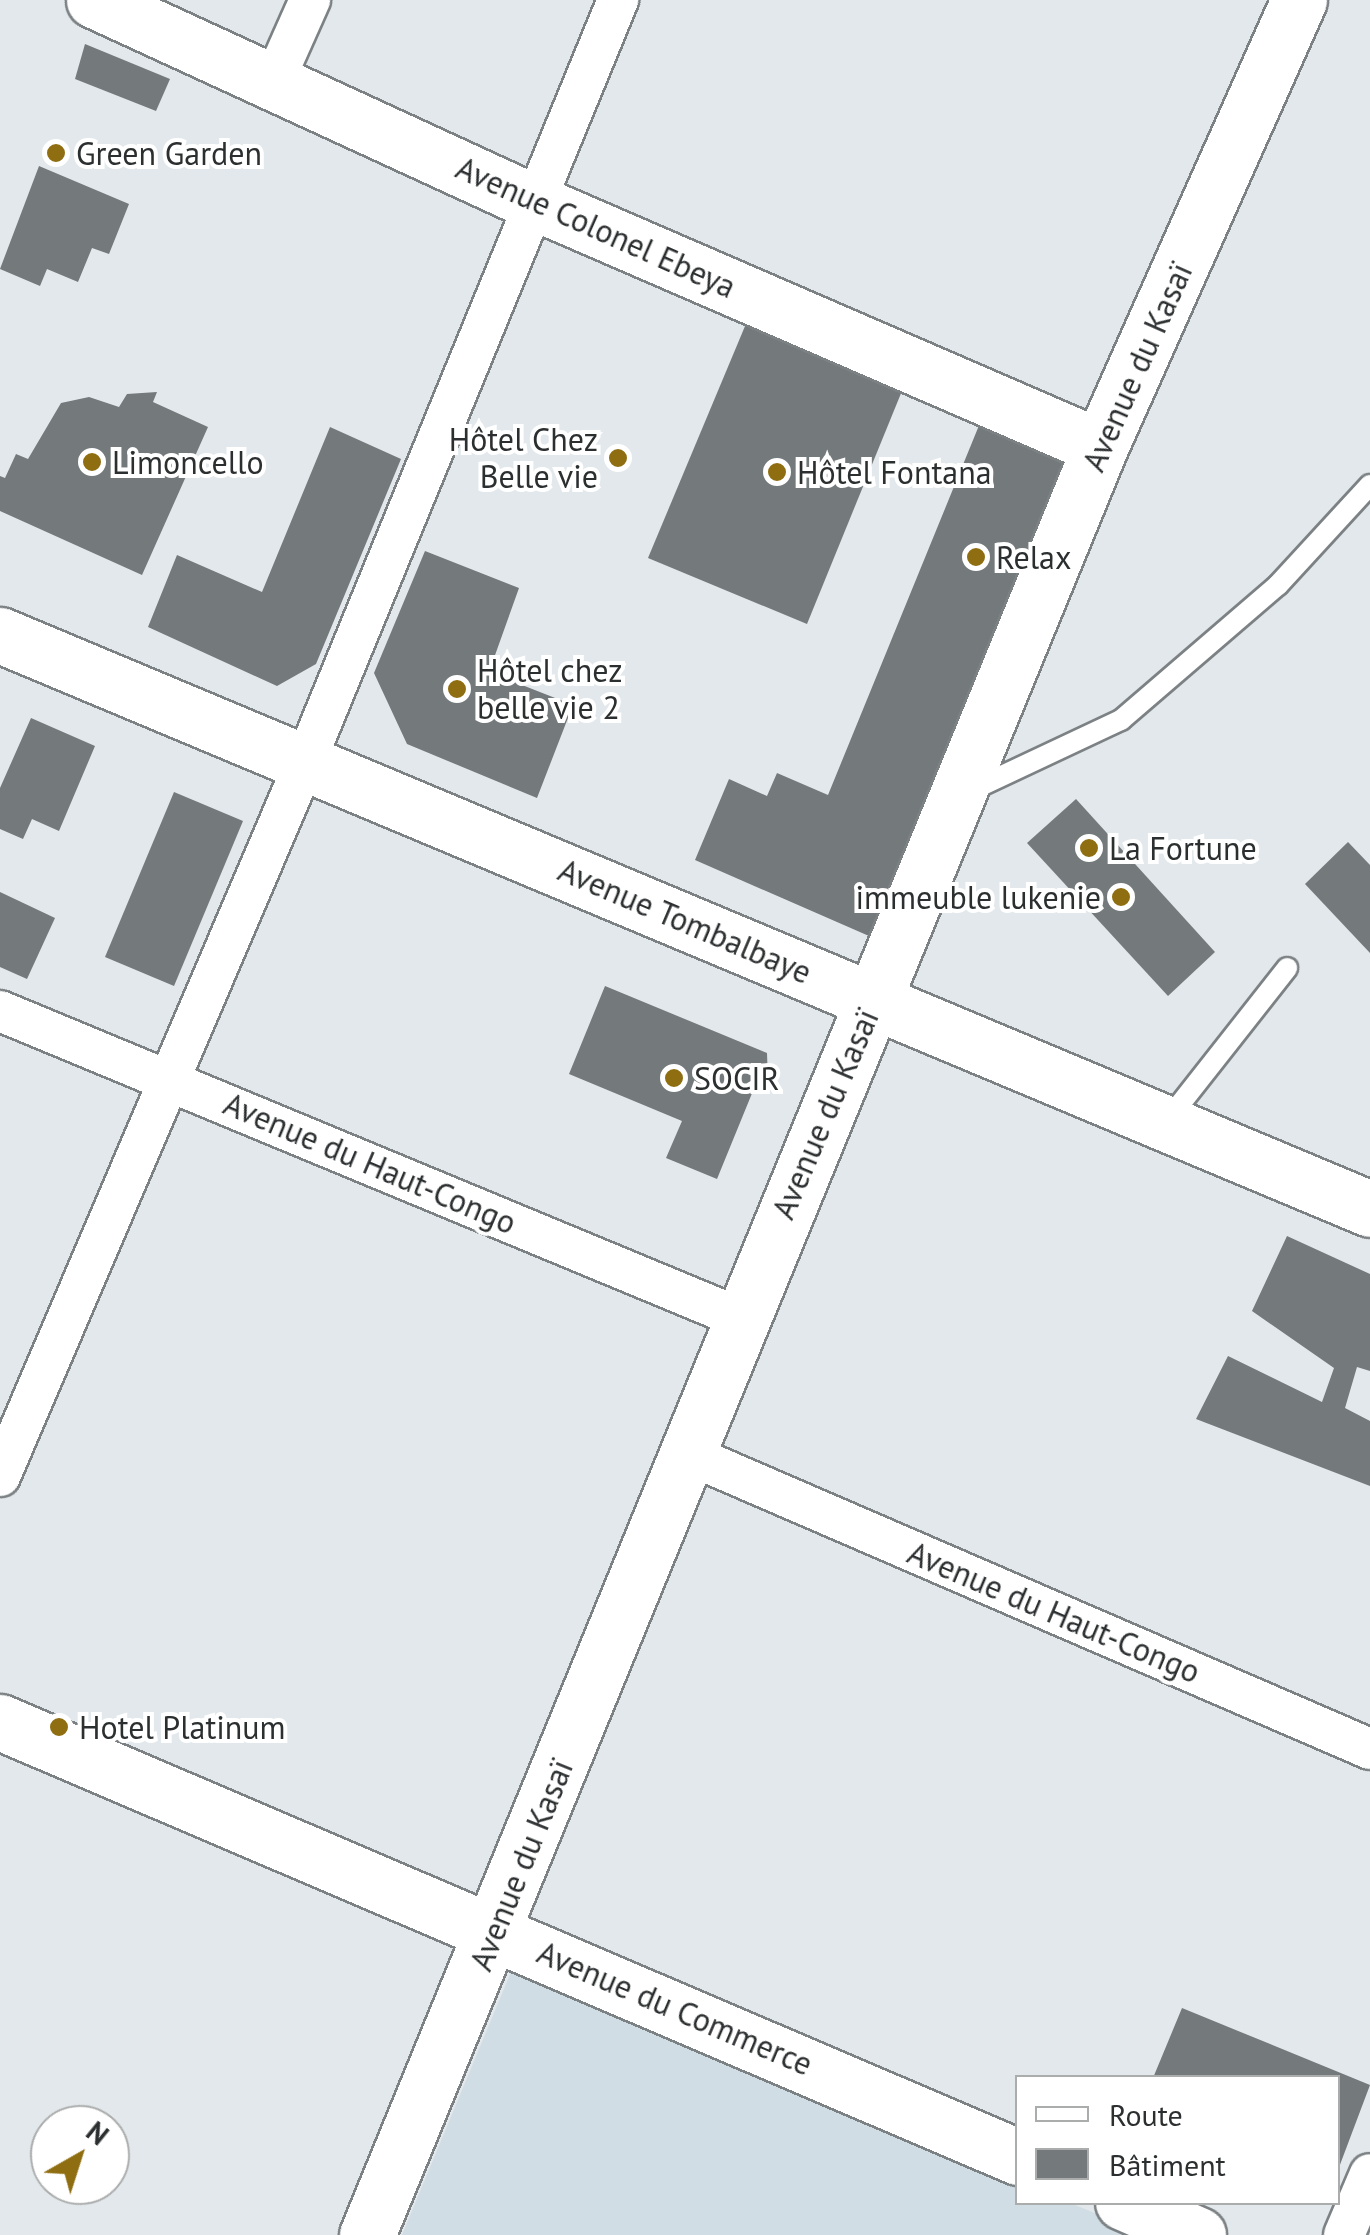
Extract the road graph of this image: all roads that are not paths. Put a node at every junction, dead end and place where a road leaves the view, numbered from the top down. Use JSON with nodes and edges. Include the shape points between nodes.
{"nodes":[{"id":1,"x":94,"y":0,"type":"edge"},
{"id":2,"x":310,"y":0,"type":"edge"},
{"id":3,"x":618,"y":0,"type":"edge"},
{"id":4,"x":1299,"y":0,"type":"edge"},
{"id":5,"x":273,"y":82,"type":"junction"},
{"id":6,"x":532,"y":201,"type":"junction"},
{"id":7,"x":1100,"y":447,"type":"junction"},
{"id":8,"x":1370,"y":485,"type":"edge"},
{"id":9,"x":0,"y":635,"type":"edge"},
{"id":10,"x":306,"y":760,"type":"junction"},
{"id":11,"x":956,"y":798,"type":"junction"},
{"id":12,"x":1288,"y":968,"type":"dead end"},
{"id":13,"x":872,"y":1001,"type":"junction"},
{"id":14,"x":0,"y":1011,"type":"edge"},
{"id":15,"x":165,"y":1078,"type":"junction"},
{"id":16,"x":1165,"y":1123,"type":"junction"},
{"id":17,"x":1370,"y":1209,"type":"edge"},
{"id":18,"x":740,"y":1318,"type":"junction"},
{"id":19,"x":684,"y":1452,"type":"junction"},
{"id":20,"x":0,"y":1476,"type":"edge"},
{"id":21,"x":0,"y":1722,"type":"edge"},
{"id":22,"x":1370,"y":1749,"type":"edge"},
{"id":23,"x":497,"y":1930,"type":"junction"},
{"id":24,"x":1015,"y":2156,"type":"edge"},
{"id":25,"x":1370,"y":2174,"type":"edge"},
{"id":26,"x":1130,"y":2205,"type":"edge"},
{"id":27,"x":366,"y":2235,"type":"edge"},
{"id":28,"x":1198,"y":2235,"type":"edge"},
{"id":29,"x":1344,"y":2235,"type":"edge"}],
"edges":[{"from":1,"to":5,"type":"street","name":"Avenue Colonel Ebeya"},
{"from":2,"to":5,"type":"street"},
{"from":3,"to":6,"type":"street"},
{"from":4,"to":7,"type":"street","name":"Avenue du Kasaï"},
{"from":5,"to":6,"type":"street","name":"Avenue Colonel Ebeya"},
{"from":6,"to":7,"type":"street","name":"Avenue Colonel Ebeya"},
{"from":6,"to":10,"type":"street"},
{"from":7,"to":11,"type":"street","name":"Avenue du Kasaï"},
{"from":8,"to":11,"type":"lane","via":[[1278,585],[1121,720]]},
{"from":9,"to":10,"type":"street","name":"Avenue Tombalbaye"},
{"from":10,"to":13,"type":"street","name":"Avenue Tombalbaye"},
{"from":10,"to":15,"type":"street"},
{"from":11,"to":13,"type":"street","name":"Avenue du Kasaï"},
{"from":12,"to":16,"type":"lane"},
{"from":13,"to":16,"type":"street","name":"Avenue Tombalbaye"},
{"from":13,"to":18,"type":"street","name":"Avenue du Kasaï"},
{"from":14,"to":15,"type":"street","name":"Avenue du Haut-Congo"},
{"from":15,"to":18,"type":"street","name":"Avenue du Haut-Congo"},
{"from":15,"to":20,"type":"street"},
{"from":16,"to":17,"type":"street","name":"Avenue Tombalbaye"},
{"from":18,"to":19,"type":"street","name":"Avenue du Kasaï"},
{"from":19,"to":22,"type":"street","name":"Avenue du Haut-Congo"},
{"from":19,"to":23,"type":"street","name":"Avenue du Kasaï"},
{"from":21,"to":23,"type":"street","name":"Avenue du Commerce"},
{"from":23,"to":24,"type":"street","name":"Avenue du Commerce"},
{"from":23,"to":27,"type":"street","name":"Avenue du Kasaï"},
{"from":25,"to":29,"type":"street"},
{"from":26,"to":28,"type":"street"}]}
